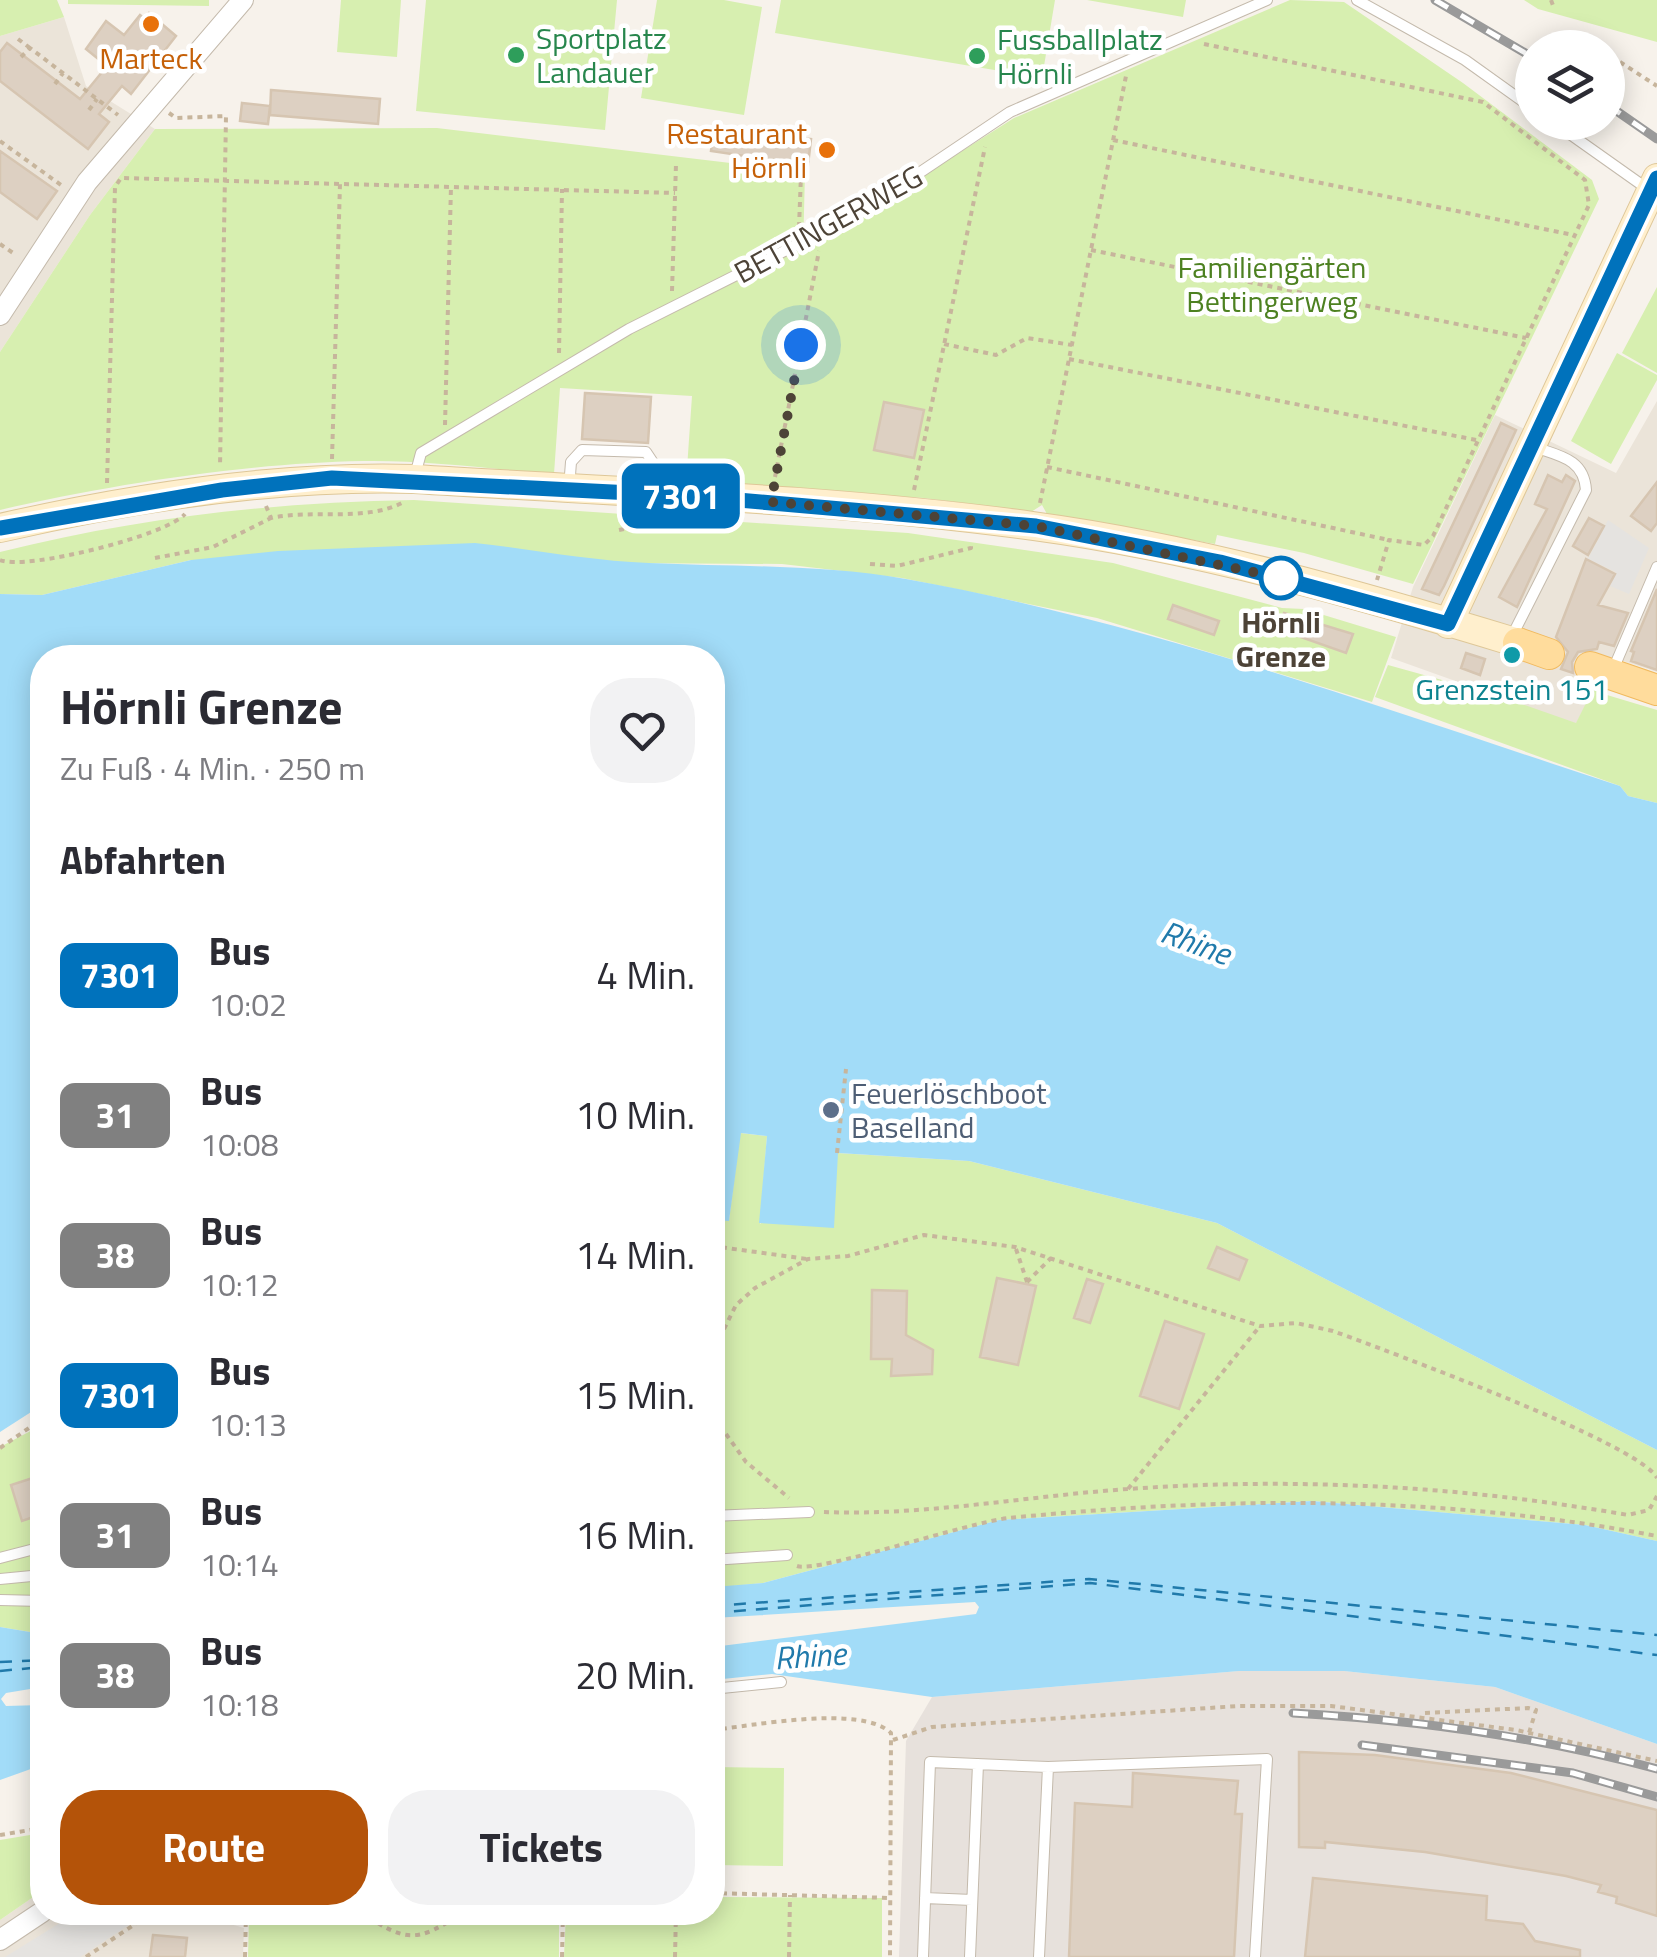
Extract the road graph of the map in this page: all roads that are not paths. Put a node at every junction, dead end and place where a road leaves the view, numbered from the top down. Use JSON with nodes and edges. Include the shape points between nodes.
{"nodes":[{"id":1,"x":242,"y":0,"type":"edge"},
{"id":2,"x":1267,"y":0,"type":"edge"},
{"id":3,"x":1358,"y":0,"type":"edge"},
{"id":4,"x":1515,"y":96,"type":"edge"},
{"id":5,"x":1583,"y":140,"type":"edge"},
{"id":6,"x":1654,"y":184,"type":"edge"},
{"id":7,"x":0,"y":314,"type":"edge"},
{"id":8,"x":1531,"y":446,"type":"junction"},
{"id":9,"x":406,"y":488,"type":"junction"},
{"id":10,"x":569,"y":488,"type":"junction"},
{"id":11,"x":643,"y":503,"type":"junction"},
{"id":12,"x":0,"y":528,"type":"edge"},
{"id":13,"x":1657,"y":567,"type":"edge"},
{"id":14,"x":1448,"y":624,"type":"junction"},
{"id":15,"x":1514,"y":642,"type":"junction"},
{"id":16,"x":1550,"y":654,"type":"dead end"},
{"id":17,"x":1601,"y":671,"type":"joint"},
{"id":18,"x":1657,"y":690,"type":"edge"},
{"id":19,"x":808,"y":1512,"type":"road end"},
{"id":20,"x":725,"y":1515,"type":"edge"},
{"id":21,"x":30,"y":1550,"type":"edge"},
{"id":22,"x":787,"y":1555,"type":"road end"},
{"id":23,"x":0,"y":1558,"type":"edge"},
{"id":24,"x":725,"y":1559,"type":"edge"},
{"id":25,"x":30,"y":1576,"type":"edge"},
{"id":26,"x":0,"y":1579,"type":"edge"},
{"id":27,"x":0,"y":1600,"type":"edge"},
{"id":28,"x":30,"y":1601,"type":"edge"},
{"id":29,"x":781,"y":1682,"type":"dead end"},
{"id":30,"x":725,"y":1688,"type":"edge"},
{"id":31,"x":978,"y":1764,"type":"junction"},
{"id":32,"x":1048,"y":1766,"type":"junction"},
{"id":33,"x":925,"y":1898,"type":"junction"},
{"id":34,"x":972,"y":1900,"type":"junction"},
{"id":35,"x":30,"y":1920,"type":"edge"},
{"id":36,"x":0,"y":1940,"type":"edge"},
{"id":37,"x":923,"y":1957,"type":"edge"},
{"id":38,"x":970,"y":1957,"type":"edge"},
{"id":39,"x":1039,"y":1957,"type":"edge"},
{"id":40,"x":1255,"y":1957,"type":"edge"}],
"edges":[{"from":1,"to":7,"type":"street","via":[[78,197]]},
{"from":2,"to":9,"type":"lane","name":"BETTINGERWEG","via":[[1010,112],[818,237],[674,306],[421,454]]},
{"from":3,"to":4,"type":"lane"},
{"from":5,"to":6,"type":"lane"},
{"from":6,"to":8,"type":"main road"},
{"from":8,"to":14,"type":"main road"},
{"from":8,"to":15,"type":"lane","via":[[1573,461],[1584,473],[1586,490]]},
{"from":9,"to":10,"type":"main road"},
{"from":9,"to":12,"type":"main road","via":[[276,483]]},
{"from":10,"to":11,"type":"main road"},
{"from":10,"to":11,"type":"lane","via":[[574,454],[646,452],[654,464]]},
{"from":11,"to":14,"type":"main road","via":[[771,502],[1036,526],[1220,562]]},
{"from":13,"to":17,"type":"lane"},
{"from":14,"to":15,"type":"main road"},
{"from":15,"to":16,"type":"main road"},
{"from":17,"to":18,"type":"main road"},
{"from":19,"to":20,"type":"lane"},
{"from":21,"to":23,"type":"lane"},
{"from":22,"to":24,"type":"lane"},
{"from":25,"to":26,"type":"lane"},
{"from":27,"to":28,"type":"lane"},
{"from":29,"to":30,"type":"lane"},
{"from":31,"to":32,"type":"lane"},
{"from":31,"to":33,"type":"lane","via":[[930,1762]]},
{"from":31,"to":34,"type":"lane"},
{"from":32,"to":39,"type":"lane"},
{"from":32,"to":40,"type":"lane","via":[[1267,1759]]},
{"from":33,"to":34,"type":"lane"},
{"from":33,"to":37,"type":"lane"},
{"from":34,"to":38,"type":"lane"},
{"from":35,"to":36,"type":"street"}]}
